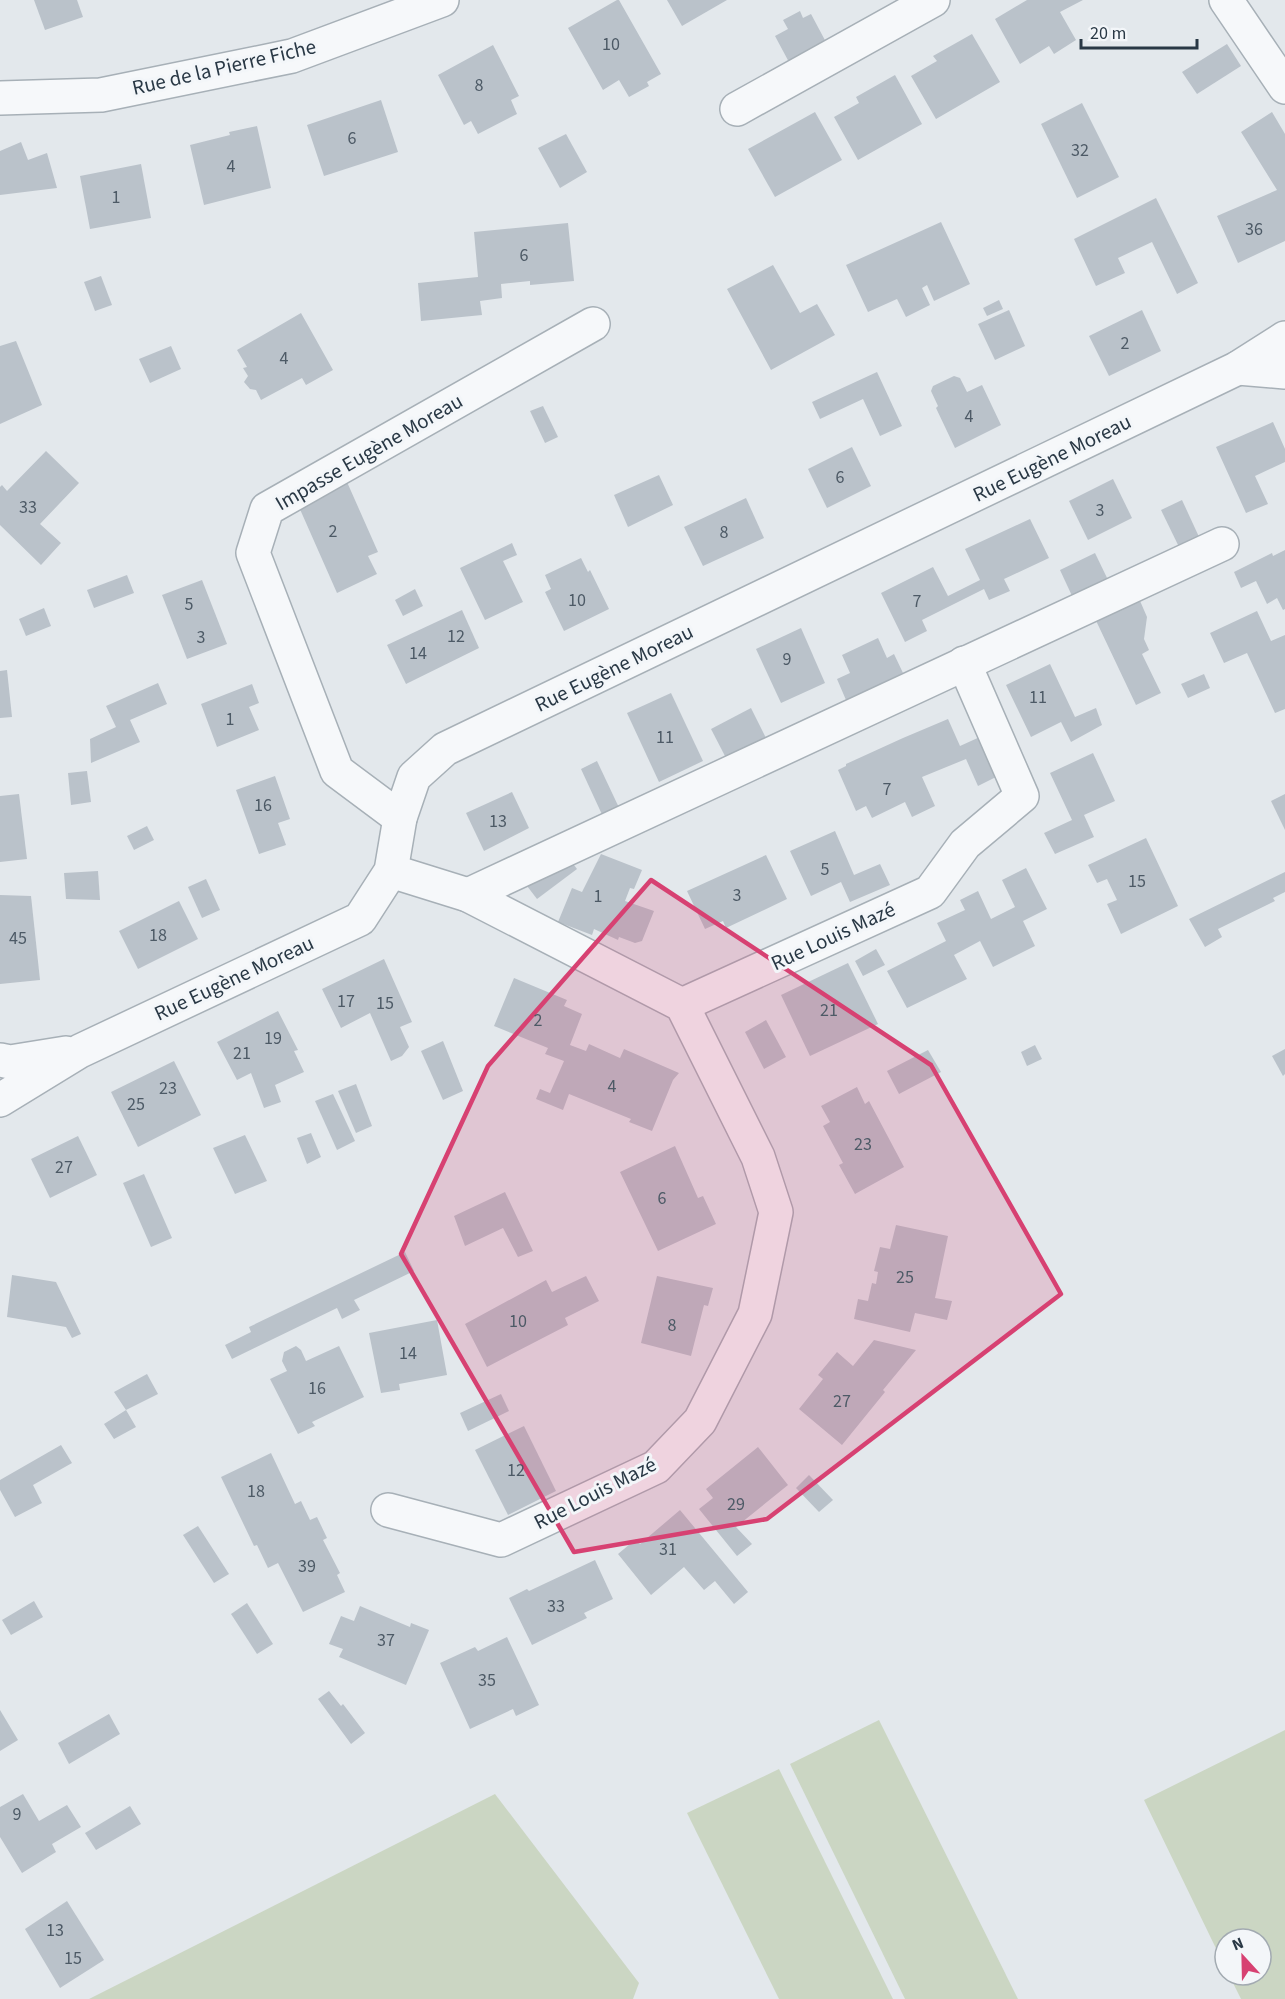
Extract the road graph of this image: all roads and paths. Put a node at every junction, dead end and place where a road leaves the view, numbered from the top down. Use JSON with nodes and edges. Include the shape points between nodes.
{"nodes":[{"id":1,"x":441,"y":0,"type":"edge"},
{"id":2,"x":933,"y":0,"type":"edge"},
{"id":3,"x":1226,"y":0,"type":"edge"},
{"id":4,"x":1284,"y":83,"type":"edge"},
{"id":5,"x":0,"y":98,"type":"edge"},
{"id":6,"x":737,"y":109,"type":"dead end"},
{"id":7,"x":593,"y":324,"type":"dead end"},
{"id":8,"x":1285,"y":338,"type":"edge"},
{"id":9,"x":1238,"y":368,"type":"junction"},
{"id":10,"x":1285,"y":372,"type":"edge"},
{"id":11,"x":1222,"y":544,"type":"dead end"},
{"id":12,"x":964,"y":663,"type":"junction"},
{"id":13,"x":400,"y":818,"type":"junction"},
{"id":14,"x":391,"y":872,"type":"junction"},
{"id":15,"x":468,"y":895,"type":"junction"},
{"id":16,"x":682,"y":1005,"type":"junction"},
{"id":17,"x":80,"y":1051,"type":"junction"},
{"id":18,"x":0,"y":1060,"type":"edge"},
{"id":19,"x":0,"y":1100,"type":"edge"},
{"id":20,"x":388,"y":1510,"type":"dead end"}],
"edges":[{"from":1,"to":5,"type":"street","name":"Rue de la Pierre Fiche","via":[[291,56],[101,95]]},
{"from":2,"to":6,"type":"street"},
{"from":3,"to":4,"type":"street"},
{"from":7,"to":13,"type":"street","name":"Impasse Eugène Moreau","via":[[267,509],[253,553],[337,771]]},
{"from":8,"to":9,"type":"street","name":"Rue Eugène Moreau"},
{"from":9,"to":10,"type":"street"},
{"from":9,"to":13,"type":"street","name":"Rue Eugène Moreau","via":[[445,749],[414,777]]},
{"from":11,"to":12,"type":"street"},
{"from":12,"to":15,"type":"street"},
{"from":12,"to":16,"type":"street","name":"Rue Louis Mazé","via":[[1022,796],[965,844],[930,891]]},
{"from":13,"to":14,"type":"street","name":"Rue Eugène Moreau"},
{"from":14,"to":15,"type":"street"},
{"from":14,"to":17,"type":"street","name":"Rue Eugène Moreau","via":[[360,919]]},
{"from":15,"to":16,"type":"street"},
{"from":16,"to":20,"type":"street","name":"Rue Louis Mazé","via":[[758,1157],[776,1212],[755,1314],[700,1421],[656,1467],[501,1540]]},
{"from":17,"to":18,"type":"street","name":"Rue Eugène Moreau","via":[[10,1062]]},
{"from":17,"to":19,"type":"street","name":"Rue Eugène Moreau"}]}
